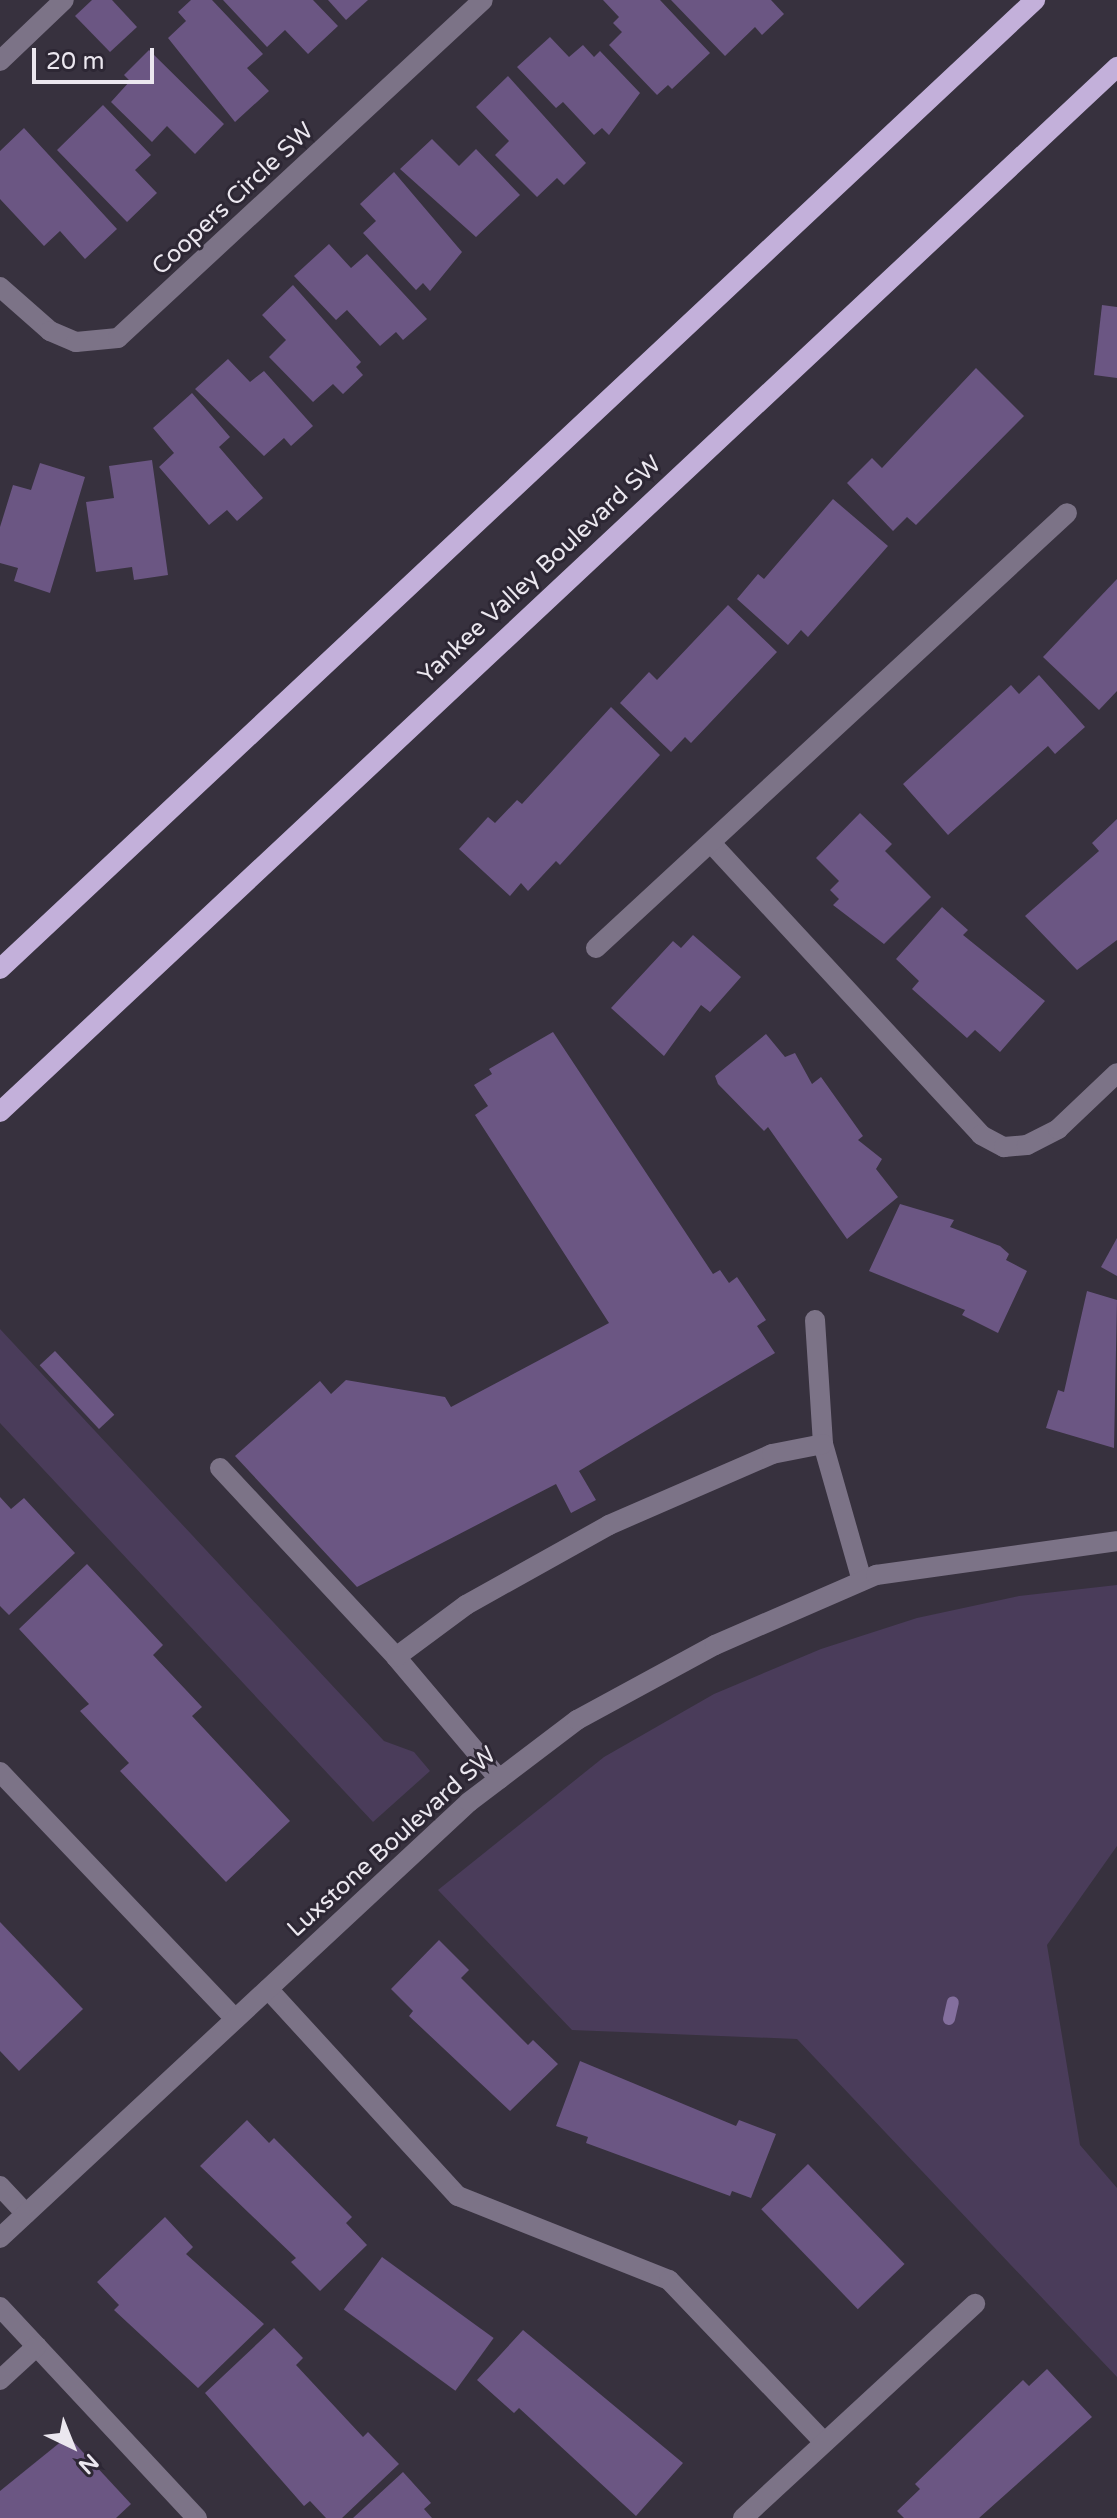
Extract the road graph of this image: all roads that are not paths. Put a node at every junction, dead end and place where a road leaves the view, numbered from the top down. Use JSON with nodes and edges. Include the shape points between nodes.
{"nodes":[{"id":1,"x":64,"y":0,"type":"edge"},
{"id":2,"x":483,"y":0,"type":"edge"},
{"id":3,"x":1035,"y":0,"type":"edge"},
{"id":4,"x":0,"y":61,"type":"edge"},
{"id":5,"x":1117,"y":67,"type":"edge"},
{"id":6,"x":0,"y":287,"type":"edge"},
{"id":7,"x":1067,"y":513,"type":"dead end"},
{"id":8,"x":711,"y":843,"type":"junction"},
{"id":9,"x":596,"y":948,"type":"dead end"},
{"id":10,"x":0,"y":969,"type":"edge"},
{"id":11,"x":1117,"y":1073,"type":"edge"},
{"id":12,"x":0,"y":1112,"type":"edge"},
{"id":13,"x":815,"y":1320,"type":"dead end"},
{"id":14,"x":823,"y":1444,"type":"junction"},
{"id":15,"x":220,"y":1468,"type":"dead end"},
{"id":16,"x":1117,"y":1541,"type":"edge"},
{"id":17,"x":862,"y":1581,"type":"junction"},
{"id":18,"x":396,"y":1657,"type":"junction"},
{"id":19,"x":0,"y":1772,"type":"edge"},
{"id":20,"x":499,"y":1779,"type":"junction"},
{"id":21,"x":268,"y":1989,"type":"junction"},
{"id":22,"x":235,"y":2019,"type":"junction"},
{"id":23,"x":0,"y":2186,"type":"edge"},
{"id":24,"x":26,"y":2214,"type":"junction"},
{"id":25,"x":0,"y":2238,"type":"edge"},
{"id":26,"x":975,"y":2304,"type":"dead end"},
{"id":27,"x":0,"y":2307,"type":"edge"},
{"id":28,"x":37,"y":2346,"type":"junction"},
{"id":29,"x":0,"y":2380,"type":"edge"},
{"id":30,"x":824,"y":2442,"type":"junction"},
{"id":31,"x":197,"y":2518,"type":"edge"},
{"id":32,"x":743,"y":2518,"type":"edge"}],
"edges":[{"from":1,"to":4,"type":"street"},
{"from":2,"to":6,"type":"street","name":"Coopers Circle SW","via":[[118,338],[76,342],[50,331]]},
{"from":3,"to":10,"type":"main road"},
{"from":5,"to":12,"type":"main road","name":"Yankee Valley Boulevard SW"},
{"from":7,"to":8,"type":"street"},
{"from":8,"to":9,"type":"street"},
{"from":8,"to":11,"type":"street","via":[[981,1135],[1004,1147],[1027,1145],[1058,1129]]},
{"from":13,"to":14,"type":"street"},
{"from":14,"to":17,"type":"street"},
{"from":14,"to":18,"type":"street","via":[[772,1454],[609,1525],[466,1605]]},
{"from":15,"to":18,"type":"street"},
{"from":16,"to":17,"type":"street","name":"Luxstone Boulevard SW"},
{"from":17,"to":20,"type":"street","name":"Luxstone Boulevard SW","via":[[715,1645],[590,1713]]},
{"from":18,"to":20,"type":"street"},
{"from":19,"to":22,"type":"street"},
{"from":20,"to":21,"type":"street","name":"Luxstone Boulevard SW"},
{"from":21,"to":22,"type":"street","name":"Luxstone Boulevard SW"},
{"from":21,"to":30,"type":"street","via":[[458,2196],[669,2280]]},
{"from":22,"to":24,"type":"street","name":"Luxstone Boulevard SW"},
{"from":23,"to":24,"type":"street"},
{"from":24,"to":25,"type":"street","name":"Luxstone Boulevard SW"},
{"from":26,"to":30,"type":"street"},
{"from":27,"to":28,"type":"street"},
{"from":28,"to":29,"type":"street"},
{"from":28,"to":31,"type":"street"},
{"from":30,"to":32,"type":"street"}]}
